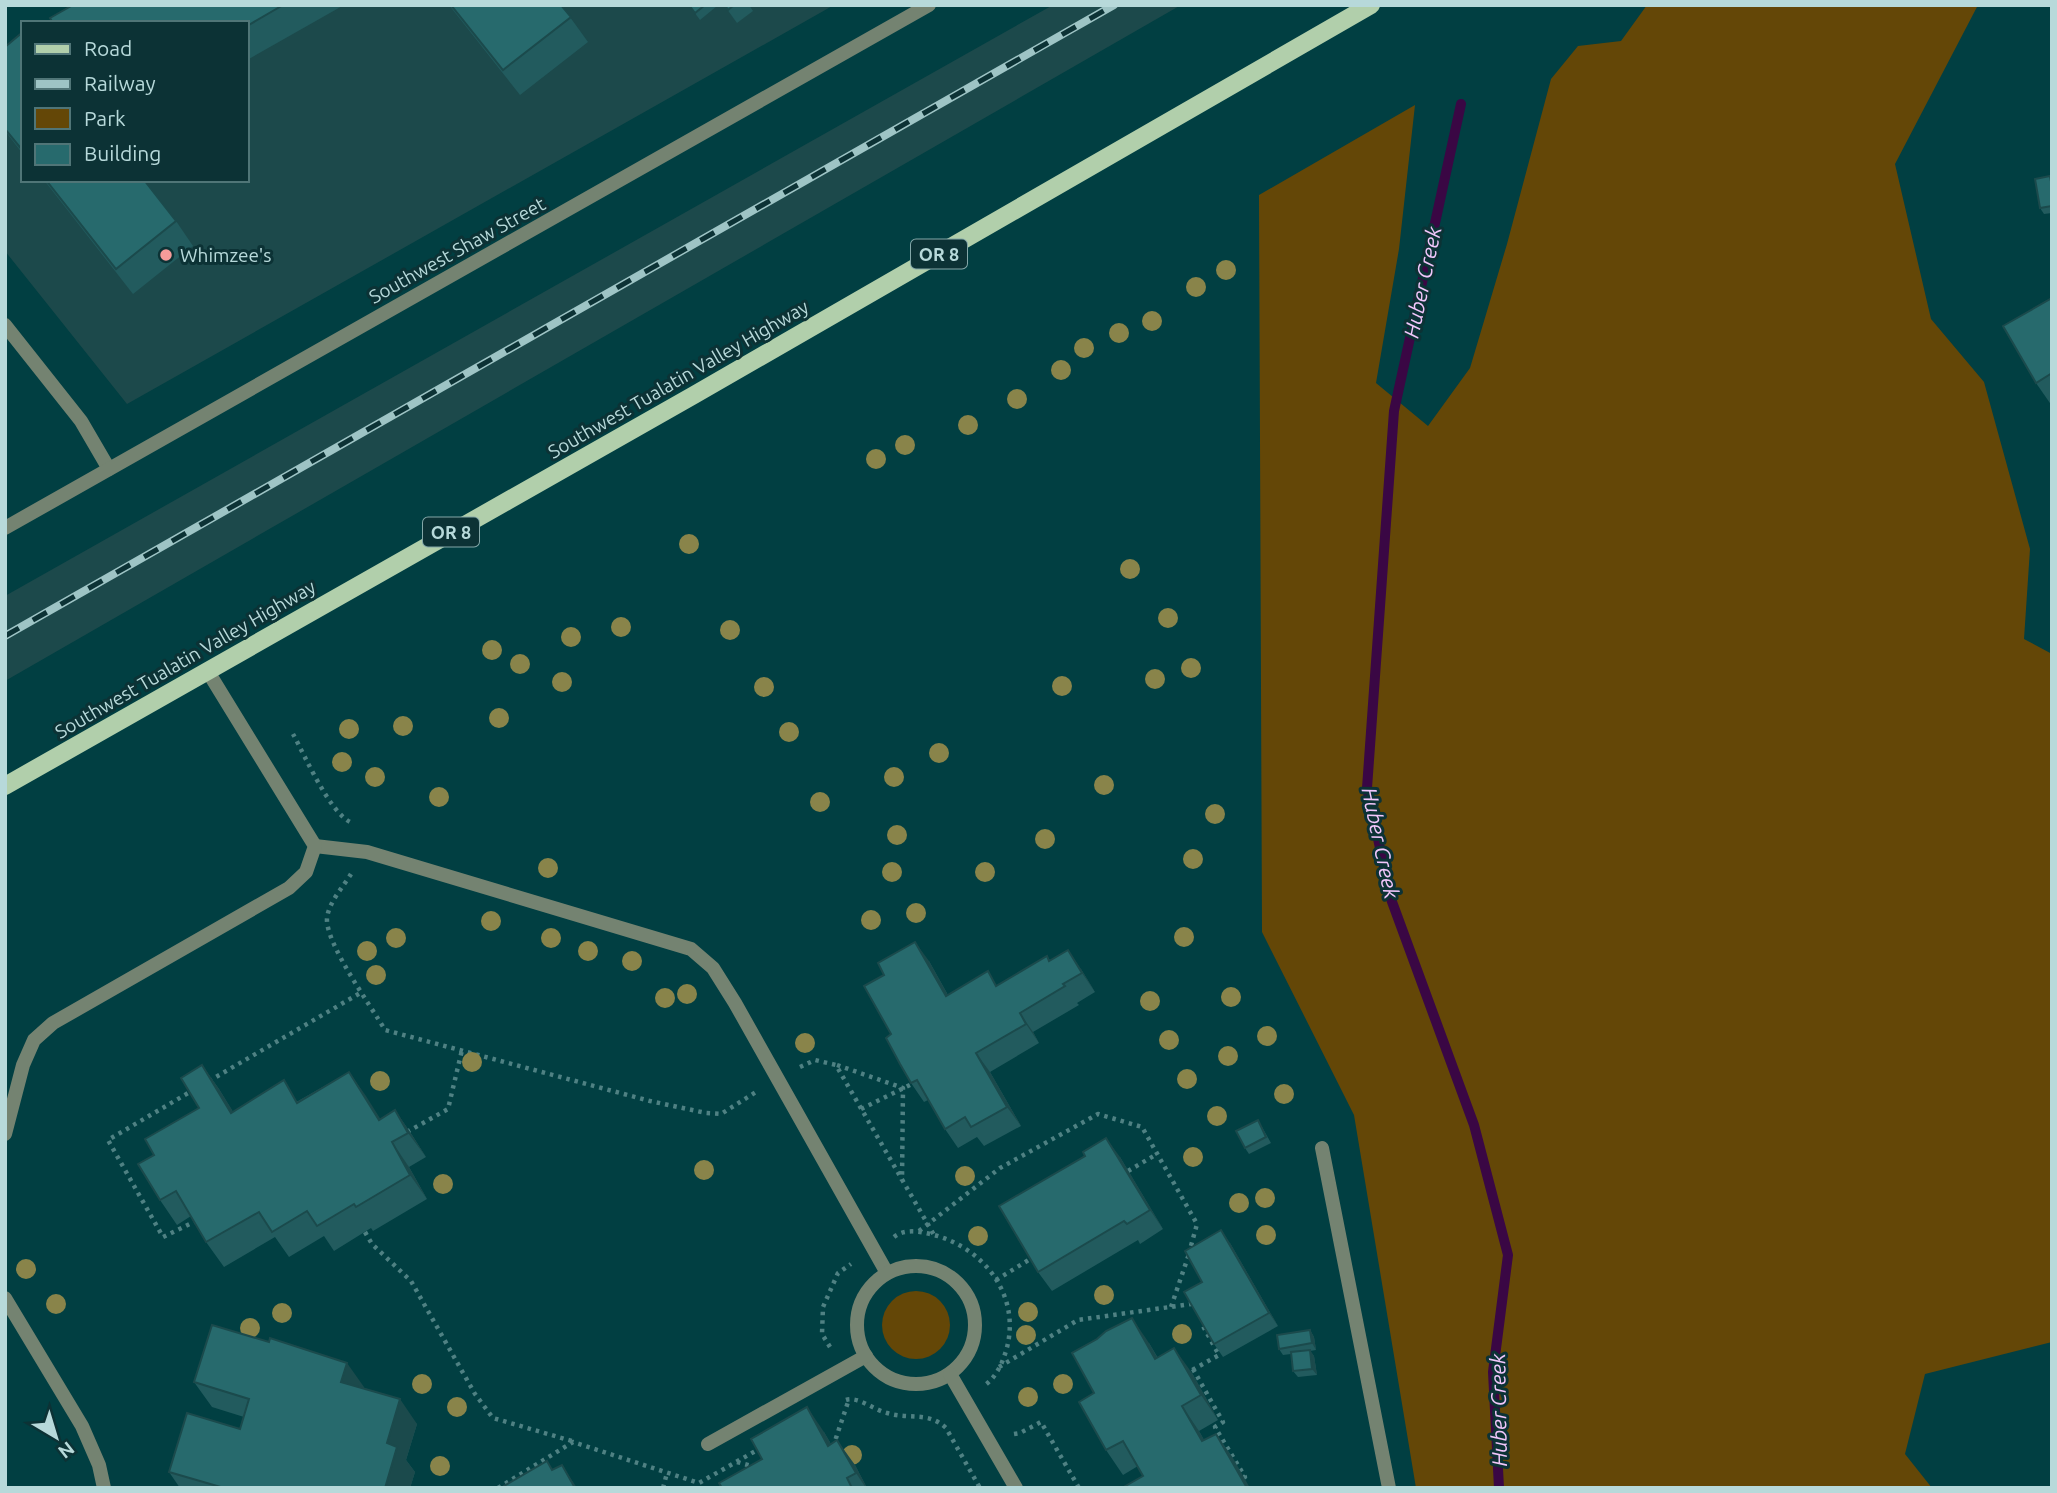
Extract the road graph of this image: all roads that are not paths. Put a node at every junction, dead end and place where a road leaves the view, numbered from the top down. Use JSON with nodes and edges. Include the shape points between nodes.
{"nodes":[{"id":1,"x":929,"y":5,"type":"edge"},
{"id":2,"x":1371,"y":5,"type":"edge"},
{"id":3,"x":5,"y":325,"type":"edge"},
{"id":4,"x":109,"y":469,"type":"junction"},
{"id":5,"x":5,"y":528,"type":"edge"},
{"id":6,"x":207,"y":670,"type":"junction"},
{"id":7,"x":5,"y":786,"type":"edge"},
{"id":8,"x":316,"y":846,"type":"junction"},
{"id":9,"x":5,"y":1134,"type":"edge"},
{"id":10,"x":1322,"y":1148,"type":"dead end"},
{"id":11,"x":887,"y":1273,"type":"junction"},
{"id":12,"x":5,"y":1298,"type":"edge"},
{"id":13,"x":866,"y":1356,"type":"junction"},
{"id":14,"x":950,"y":1374,"type":"junction"},
{"id":15,"x":708,"y":1444,"type":"dead end"},
{"id":16,"x":104,"y":1488,"type":"edge"},
{"id":17,"x":1016,"y":1488,"type":"edge"},
{"id":18,"x":1389,"y":1488,"type":"edge"}],
"edges":[{"from":1,"to":4,"type":"street","name":"Southwest Shaw Street"},
{"from":2,"to":6,"type":"main road","name":"Southwest Tualatin Valley Highway","number":"OR 8"},
{"from":3,"to":4,"type":"street","via":[[81,421]]},
{"from":4,"to":5,"type":"street","name":"Southwest Shaw Street"},
{"from":6,"to":7,"type":"main road","name":"Southwest Tualatin Valley Highway","number":"OR 8"},
{"from":6,"to":8,"type":"street"},
{"from":8,"to":9,"type":"street","via":[[306,872],[289,888],[61,1018],[34,1040]]},
{"from":8,"to":11,"type":"street","via":[[367,852],[691,949],[713,968],[735,1003]]},
{"from":10,"to":18,"type":"street"},
{"from":11,"to":13,"type":"street","via":[[869,1289],[859,1310],[858,1334]]},
{"from":11,"to":14,"type":"street","via":[[911,1266],[937,1268],[967,1292],[976,1330],[968,1354]]},
{"from":12,"to":16,"type":"street","via":[[82,1426]]},
{"from":13,"to":14,"type":"street","via":[[897,1381],[925,1384]]},
{"from":13,"to":15,"type":"street"},
{"from":14,"to":17,"type":"street"}]}
